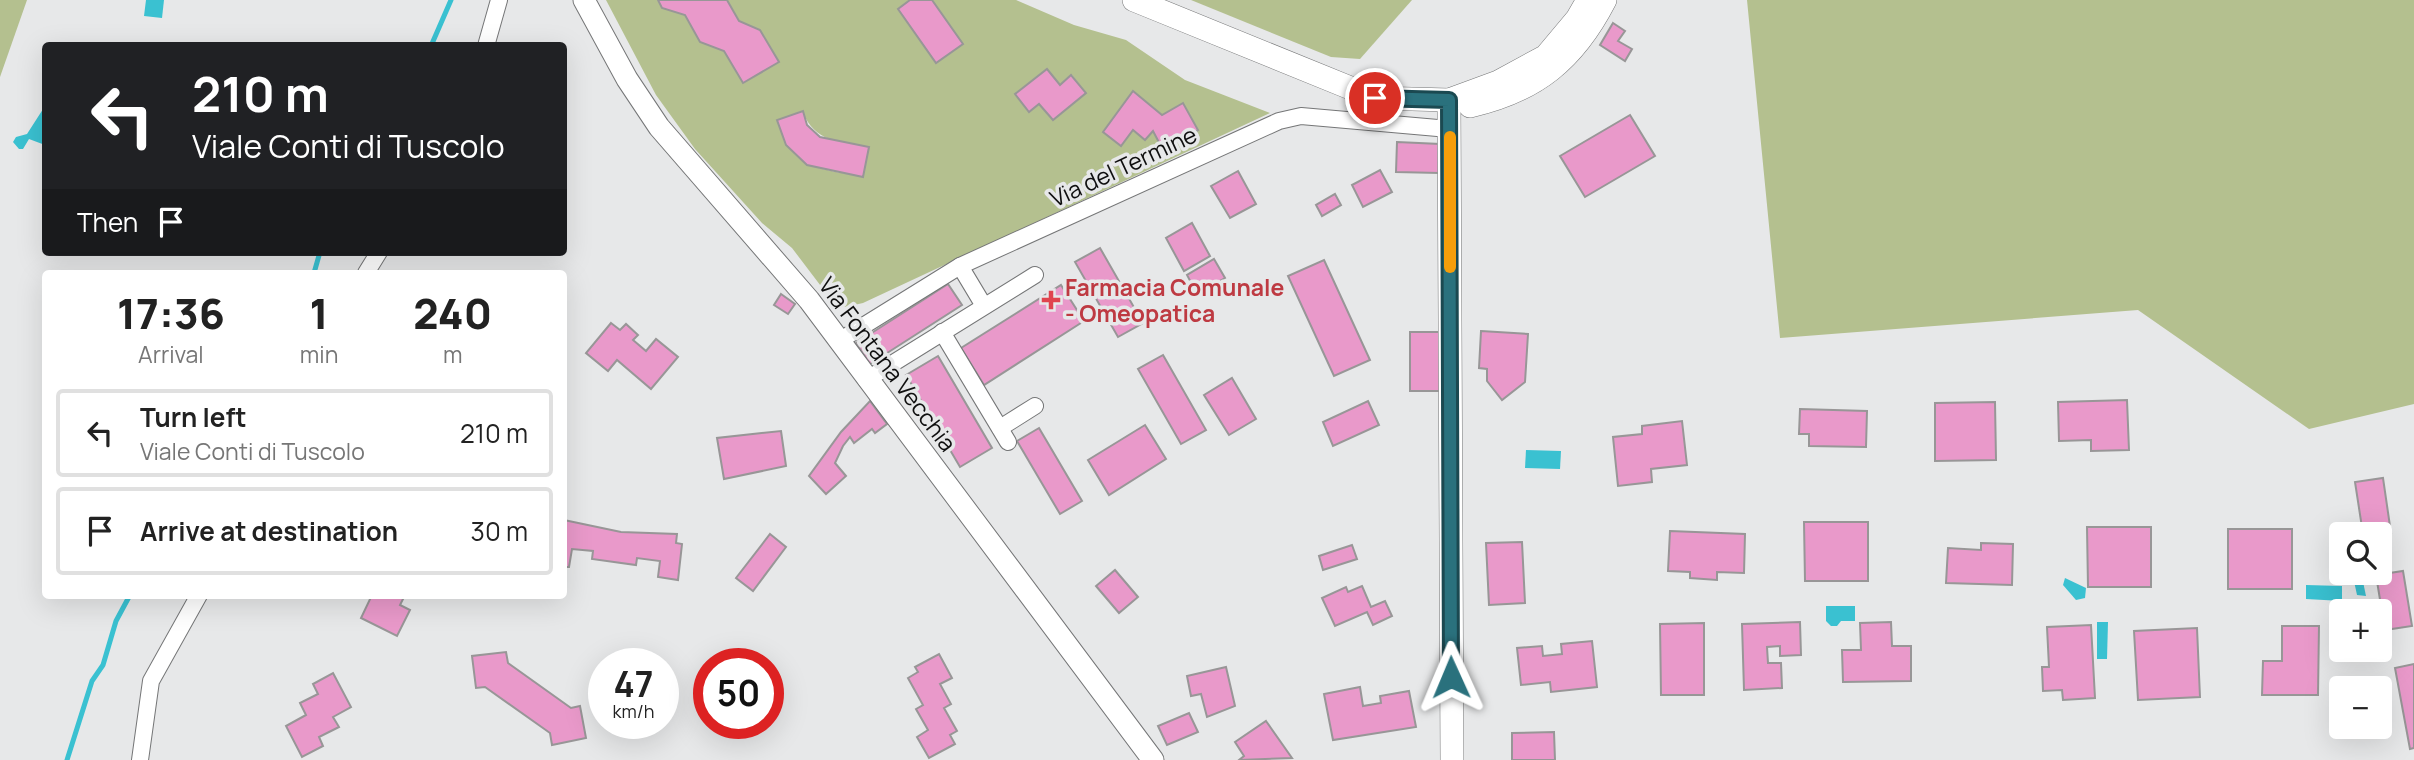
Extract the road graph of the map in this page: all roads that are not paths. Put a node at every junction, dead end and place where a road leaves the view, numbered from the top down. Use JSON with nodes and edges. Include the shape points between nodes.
{"nodes":[{"id":1,"x":499,"y":0,"type":"edge"},
{"id":2,"x":584,"y":0,"type":"edge"},
{"id":3,"x":1135,"y":0,"type":"edge"},
{"id":4,"x":1588,"y":0,"type":"edge"},
{"id":5,"x":1605,"y":0,"type":"edge"},
{"id":6,"x":487,"y":42,"type":"edge"},
{"id":7,"x":1449,"y":113,"type":"junction"},
{"id":8,"x":960,"y":266,"type":"junction"},
{"id":9,"x":1035,"y":275,"type":"dead end"},
{"id":10,"x":984,"y":306,"type":"junction"},
{"id":11,"x":942,"y":332,"type":"junction"},
{"id":12,"x":839,"y":341,"type":"junction"},
{"id":13,"x":866,"y":380,"type":"junction"},
{"id":14,"x":1035,"y":406,"type":"dead end"},
{"id":15,"x":198,"y":599,"type":"edge"},
{"id":16,"x":140,"y":760,"type":"edge"},
{"id":17,"x":1153,"y":760,"type":"edge"},
{"id":18,"x":1452,"y":760,"type":"edge"}],
"edges":[{"from":1,"to":6,"type":"street"},
{"from":2,"to":12,"type":"street","name":"Via Fontana Vecchia","via":[[635,93],[670,142]]},
{"from":3,"to":7,"type":"main road","via":[[1375,98]]},
{"from":4,"to":7,"type":"main road","via":[[1546,56]]},
{"from":5,"to":7,"type":"main road","via":[[1564,61],[1515,94]]},
{"from":7,"to":8,"type":"street","name":"Via del Termine","via":[[1301,116],[1279,121]]},
{"from":7,"to":18,"type":"main road"},
{"from":8,"to":10,"type":"street"},
{"from":8,"to":12,"type":"street","name":"Via del Termine"},
{"from":9,"to":10,"type":"street"},
{"from":10,"to":11,"type":"street"},
{"from":11,"to":13,"type":"street"},
{"from":11,"to":14,"type":"street","via":[[1004,435]]},
{"from":12,"to":13,"type":"street","name":"Via Fontana Vecchia"},
{"from":13,"to":17,"type":"street","name":"Via Fontana Vecchia"},
{"from":15,"to":16,"type":"street","via":[[151,681]]}]}
